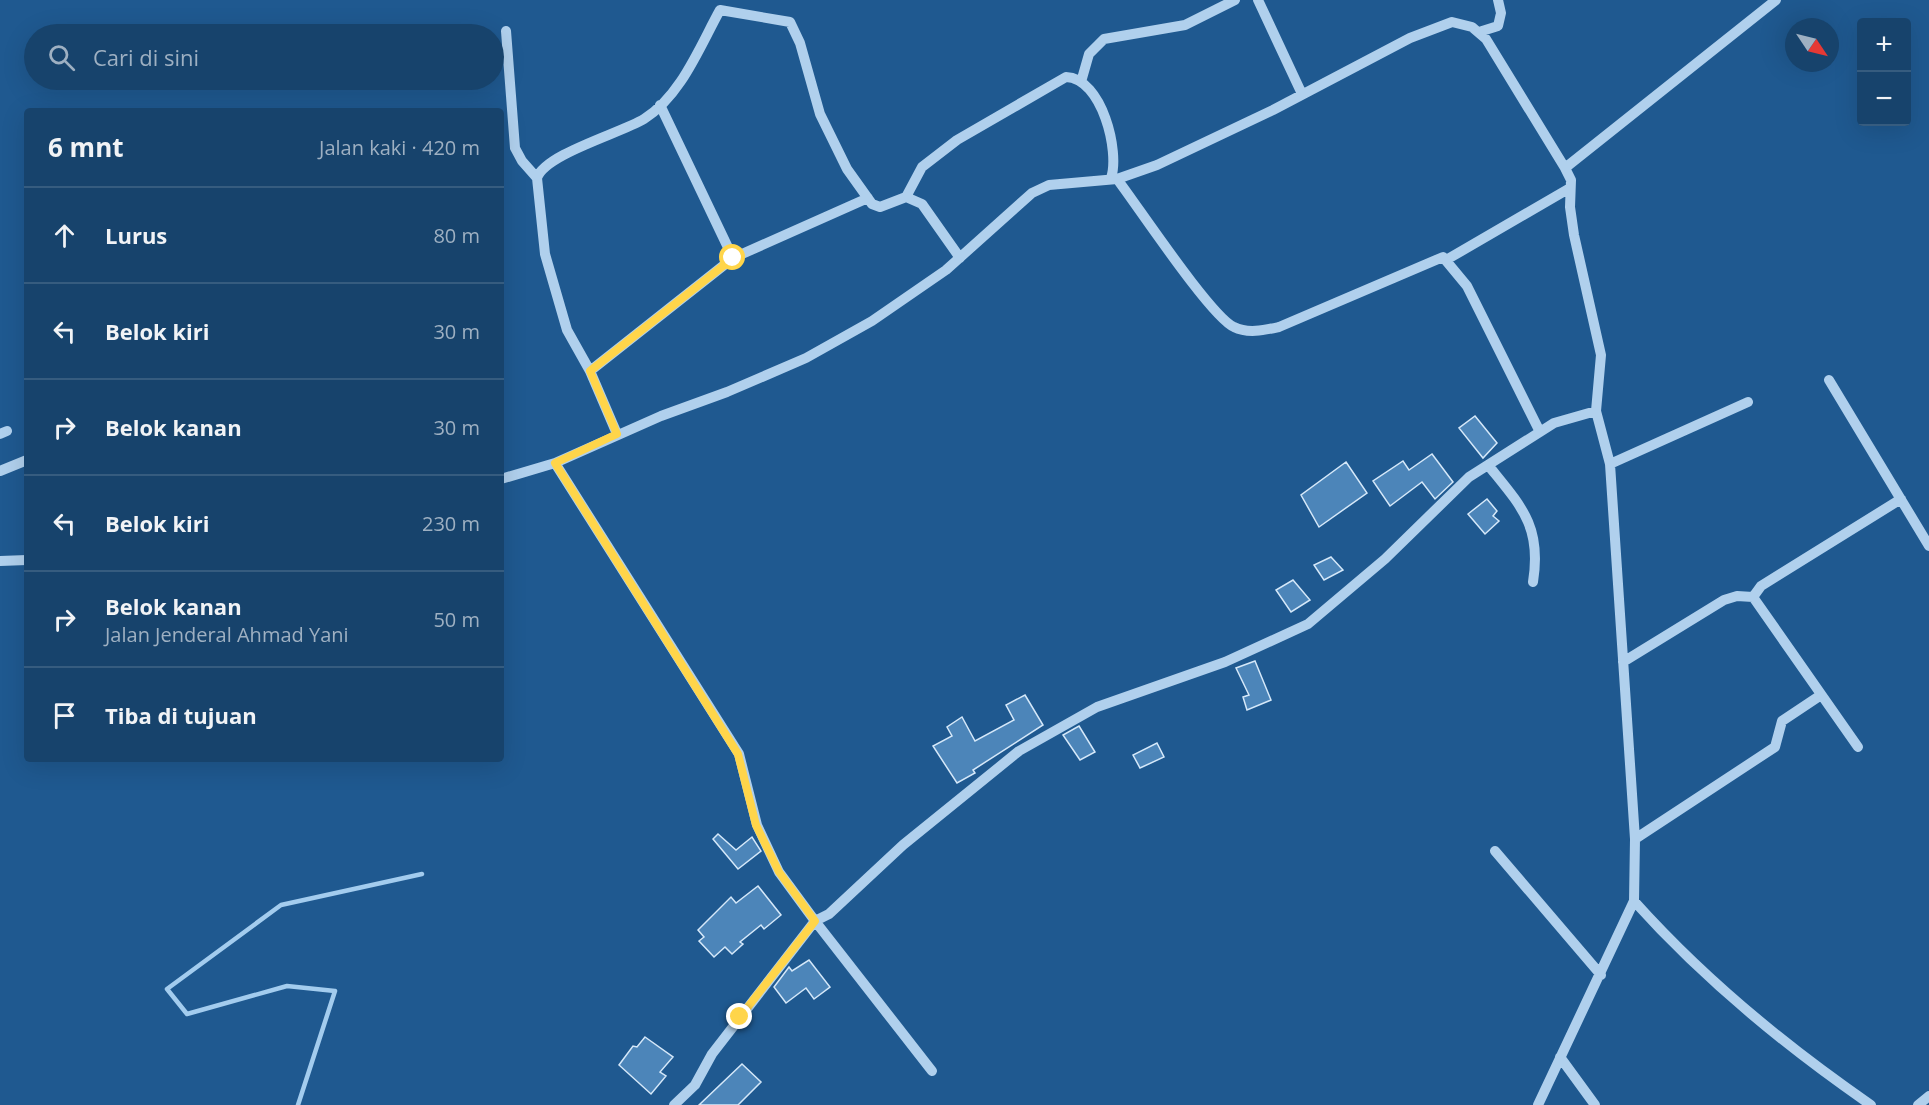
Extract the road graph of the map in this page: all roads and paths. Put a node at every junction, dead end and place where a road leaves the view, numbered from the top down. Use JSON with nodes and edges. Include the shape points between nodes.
{"nodes":[{"id":1,"x":1235,"y":0,"type":"edge"},
{"id":2,"x":1258,"y":0,"type":"edge"},
{"id":3,"x":1498,"y":0,"type":"edge"},
{"id":4,"x":1776,"y":0,"type":"edge"},
{"id":5,"x":721,"y":5,"type":"edge"},
{"id":6,"x":506,"y":30,"type":"dead end"},
{"id":7,"x":1479,"y":32,"type":"junction"},
{"id":8,"x":1081,"y":82,"type":"junction"},
{"id":9,"x":1302,"y":94,"type":"junction"},
{"id":10,"x":660,"y":105,"type":"junction"},
{"id":11,"x":1565,"y":168,"type":"junction"},
{"id":12,"x":537,"y":178,"type":"junction"},
{"id":13,"x":1114,"y":178,"type":"junction"},
{"id":14,"x":1570,"y":188,"type":"junction"},
{"id":15,"x":906,"y":197,"type":"junction"},
{"id":16,"x":868,"y":198,"type":"junction"},
{"id":17,"x":733,"y":258,"type":"junction"},
{"id":18,"x":960,"y":258,"type":"junction"},
{"id":19,"x":1446,"y":260,"type":"junction"},
{"id":20,"x":590,"y":371,"type":"junction"},
{"id":21,"x":1829,"y":380,"type":"dead end"},
{"id":22,"x":1748,"y":402,"type":"dead end"},
{"id":23,"x":1596,"y":411,"type":"junction"},
{"id":24,"x":1540,"y":432,"type":"junction"},
{"id":25,"x":617,"y":434,"type":"junction"},
{"id":26,"x":24,"y":461,"type":"edge"},
{"id":27,"x":555,"y":463,"type":"junction"},
{"id":28,"x":1610,"y":464,"type":"junction"},
{"id":29,"x":1488,"y":465,"type":"junction"},
{"id":30,"x":0,"y":471,"type":"edge"},
{"id":31,"x":505,"y":478,"type":"edge"},
{"id":32,"x":1901,"y":500,"type":"junction"},
{"id":33,"x":1929,"y":546,"type":"edge"},
{"id":34,"x":24,"y":560,"type":"edge"},
{"id":35,"x":0,"y":561,"type":"edge"},
{"id":36,"x":1533,"y":582,"type":"dead end"},
{"id":37,"x":1753,"y":597,"type":"junction"},
{"id":38,"x":1623,"y":662,"type":"junction"},
{"id":39,"x":1821,"y":695,"type":"junction"},
{"id":40,"x":1858,"y":747,"type":"dead end"},
{"id":41,"x":1635,"y":839,"type":"junction"},
{"id":42,"x":1495,"y":851,"type":"dead end"},
{"id":43,"x":1634,"y":901,"type":"junction"},
{"id":44,"x":815,"y":921,"type":"junction"},
{"id":45,"x":1601,"y":975,"type":"junction"},
{"id":46,"x":1560,"y":1057,"type":"junction"},
{"id":47,"x":932,"y":1071,"type":"dead end"},
{"id":48,"x":1929,"y":1096,"type":"edge"},
{"id":49,"x":674,"y":1105,"type":"edge"},
{"id":50,"x":1538,"y":1105,"type":"edge"},
{"id":51,"x":1595,"y":1105,"type":"edge"},
{"id":52,"x":1871,"y":1105,"type":"edge"},
{"id":53,"x":1918,"y":1105,"type":"edge"}],
"edges":[{"from":1,"to":8,"type":"street","via":[[1185,25],[1104,39],[1089,54]]},
{"from":2,"to":9,"type":"street"},
{"from":3,"to":7,"type":"street","via":[[1498,26]]},
{"from":4,"to":11,"type":"street"},
{"from":5,"to":10,"type":"street","via":[[674,91]]},
{"from":5,"to":16,"type":"street","via":[[790,22],[820,114],[847,169]]},
{"from":6,"to":12,"type":"street","via":[[513,143]]},
{"from":7,"to":9,"type":"street","via":[[1452,22],[1410,38]]},
{"from":7,"to":11,"type":"street"},
{"from":8,"to":13,"type":"street","via":[[1104,110]]},
{"from":8,"to":15,"type":"street","via":[[1061,78],[968,133],[922,167]]},
{"from":9,"to":13,"type":"street","via":[[1157,165]]},
{"from":10,"to":12,"type":"street","via":[[646,118],[554,161]]},
{"from":10,"to":17,"type":"street"},
{"from":11,"to":14,"type":"street"},
{"from":12,"to":20,"type":"street","via":[[545,254],[567,330]]},
{"from":13,"to":18,"type":"street","via":[[1064,182],[1032,193]]},
{"from":13,"to":19,"type":"street","via":[[1211,305],[1233,327],[1258,332],[1279,327],[1436,258]]},
{"from":14,"to":19,"type":"street"},
{"from":14,"to":23,"type":"street","via":[[1574,235],[1601,355]]},
{"from":15,"to":16,"type":"street","via":[[880,207]]},
{"from":15,"to":18,"type":"street","via":[[922,204]]},
{"from":16,"to":17,"type":"street"},
{"from":17,"to":20,"type":"street"},
{"from":18,"to":25,"type":"street","via":[[872,321],[807,358]]},
{"from":19,"to":24,"type":"street","via":[[1467,286]]},
{"from":20,"to":25,"type":"street"},
{"from":21,"to":32,"type":"street"},
{"from":22,"to":28,"type":"street"},
{"from":23,"to":24,"type":"street","via":[[1554,423]]},
{"from":23,"to":28,"type":"street"},
{"from":24,"to":29,"type":"street"},
{"from":25,"to":27,"type":"street"},
{"from":26,"to":30,"type":"street"},
{"from":27,"to":31,"type":"street"},
{"from":27,"to":44,"type":"street","via":[[738,754],[756,825],[779,872]]},
{"from":28,"to":38,"type":"street"},
{"from":29,"to":36,"type":"street","via":[[1532,526],[1536,561]]},
{"from":29,"to":44,"type":"street","via":[[1469,477],[1385,559],[1308,624],[1225,662],[1097,707],[1019,751],[903,845],[829,914]]},
{"from":32,"to":33,"type":"street"},
{"from":32,"to":37,"type":"street","via":[[1761,586]]},
{"from":34,"to":35,"type":"street"},
{"from":37,"to":38,"type":"street","via":[[1724,600]]},
{"from":37,"to":39,"type":"street"},
{"from":38,"to":41,"type":"street"},
{"from":39,"to":40,"type":"street"},
{"from":39,"to":41,"type":"street","via":[[1782,721],[1774,747]]},
{"from":41,"to":43,"type":"street"},
{"from":42,"to":45,"type":"street"},
{"from":43,"to":45,"type":"street"},
{"from":43,"to":52,"type":"street","via":[[1736,1003],[1806,1060]]},
{"from":44,"to":47,"type":"street"},
{"from":44,"to":49,"type":"street","via":[[712,1054],[695,1085]]},
{"from":45,"to":46,"type":"street"},
{"from":46,"to":50,"type":"street"},
{"from":46,"to":51,"type":"street"},
{"from":48,"to":53,"type":"street"}]}
